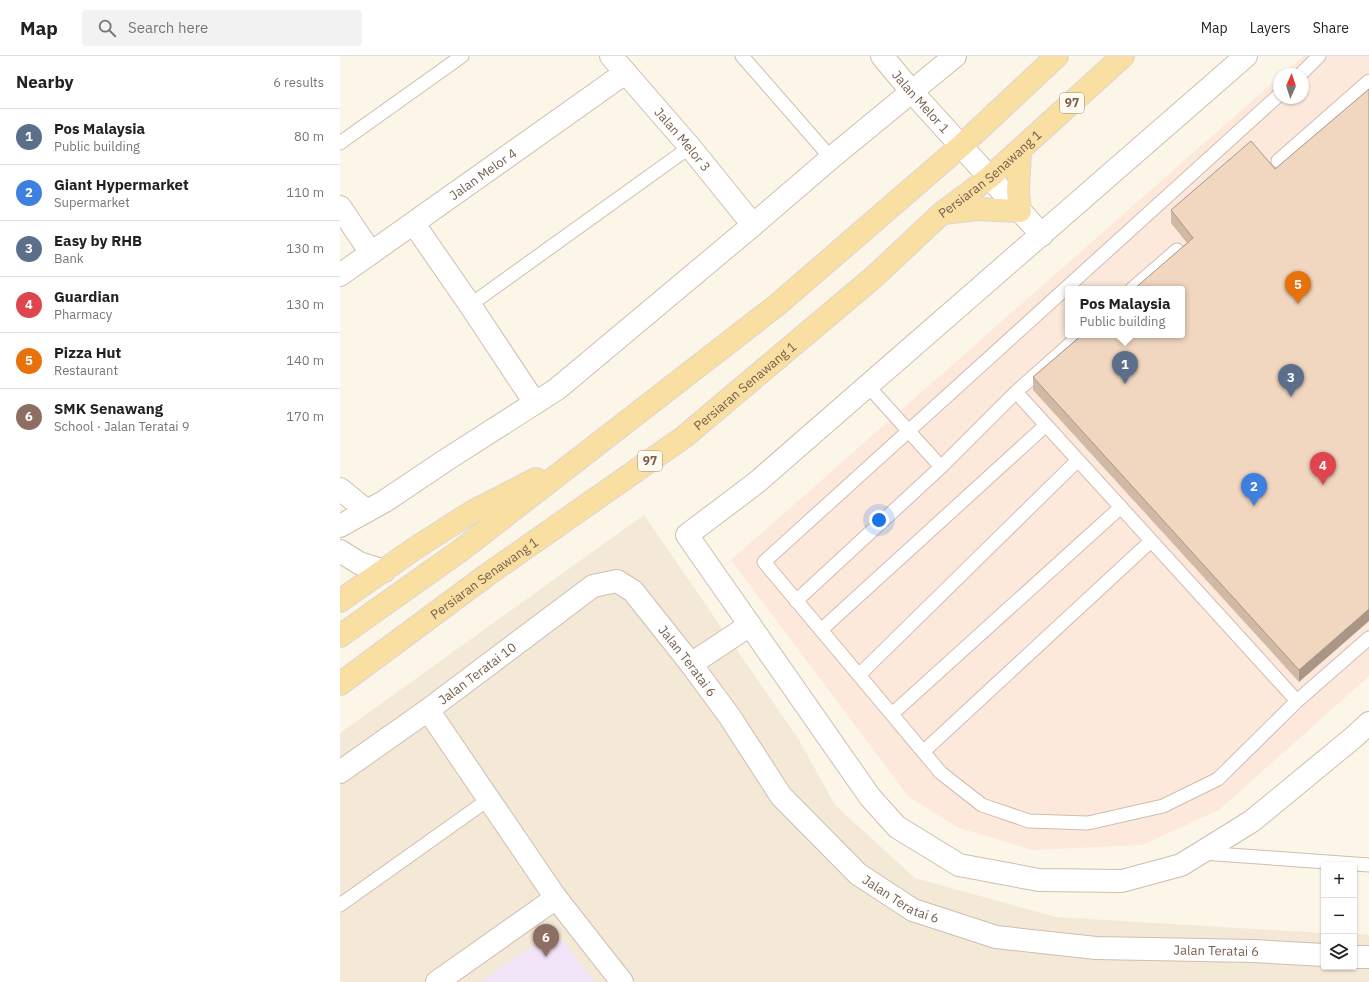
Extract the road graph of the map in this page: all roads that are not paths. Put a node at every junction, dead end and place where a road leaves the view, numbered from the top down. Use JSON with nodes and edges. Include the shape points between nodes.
{"nodes":[{"id":1,"x":462,"y":56,"type":"edge"},
{"id":2,"x":611,"y":56,"type":"edge"},
{"id":3,"x":742,"y":56,"type":"edge"},
{"id":4,"x":882,"y":56,"type":"edge"},
{"id":5,"x":955,"y":56,"type":"edge"},
{"id":6,"x":1057,"y":56,"type":"edge"},
{"id":7,"x":1123,"y":56,"type":"edge"},
{"id":8,"x":1246,"y":56,"type":"edge"},
{"id":9,"x":1319,"y":56,"type":"edge"},
{"id":10,"x":1307,"y":68,"type":"edge"},
{"id":11,"x":625,"y":73,"type":"junction"},
{"id":12,"x":1369,"y":81,"type":"edge"},
{"id":13,"x":912,"y":92,"type":"junction"},
{"id":14,"x":1273,"y":101,"type":"edge"},
{"id":15,"x":340,"y":143,"type":"edge"},
{"id":16,"x":690,"y":146,"type":"junction"},
{"id":17,"x":961,"y":146,"type":"junction"},
{"id":18,"x":1020,"y":150,"type":"junction"},
{"id":19,"x":831,"y":158,"type":"junction"},
{"id":20,"x":1278,"y":161,"type":"dead end"},
{"id":21,"x":990,"y":177,"type":"junction"},
{"id":22,"x":340,"y":207,"type":"edge"},
{"id":23,"x":1020,"y":211,"type":"junction"},
{"id":24,"x":942,"y":213,"type":"junction"},
{"id":25,"x":414,"y":224,"type":"junction"},
{"id":26,"x":753,"y":226,"type":"junction"},
{"id":27,"x":1042,"y":235,"type":"junction"},
{"id":28,"x":1177,"y":250,"type":"edge"},
{"id":29,"x":371,"y":253,"type":"junction"},
{"id":30,"x":340,"y":275,"type":"edge"},
{"id":31,"x":1068,"y":286,"type":"edge"},
{"id":32,"x":1135,"y":286,"type":"edge"},
{"id":33,"x":1065,"y":289,"type":"edge"},
{"id":34,"x":470,"y":305,"type":"junction"},
{"id":35,"x":1077,"y":338,"type":"edge"},
{"id":36,"x":868,"y":386,"type":"junction"},
{"id":37,"x":1016,"y":392,"type":"junction"},
{"id":38,"x":534,"y":403,"type":"junction"},
{"id":39,"x":1046,"y":425,"type":"junction"},
{"id":40,"x":908,"y":430,"type":"junction"},
{"id":41,"x":582,"y":456,"type":"junction"},
{"id":42,"x":1078,"y":460,"type":"junction"},
{"id":43,"x":941,"y":467,"type":"junction"},
{"id":44,"x":340,"y":489,"type":"edge"},
{"id":45,"x":1121,"y":507,"type":"junction"},
{"id":46,"x":367,"y":511,"type":"junction"},
{"id":47,"x":340,"y":526,"type":"edge"},
{"id":48,"x":1151,"y":540,"type":"junction"},
{"id":49,"x":340,"y":551,"type":"edge"},
{"id":50,"x":384,"y":571,"type":"junction"},
{"id":51,"x":617,"y":581,"type":"joint"},
{"id":52,"x":340,"y":600,"type":"edge"},
{"id":53,"x":796,"y":601,"type":"junction"},
{"id":54,"x":750,"y":625,"type":"junction"},
{"id":55,"x":822,"y":630,"type":"junction"},
{"id":56,"x":340,"y":636,"type":"edge"},
{"id":57,"x":1369,"y":638,"type":"edge"},
{"id":58,"x":691,"y":664,"type":"junction"},
{"id":59,"x":859,"y":675,"type":"junction"},
{"id":60,"x":340,"y":684,"type":"edge"},
{"id":61,"x":1297,"y":701,"type":"junction"},
{"id":62,"x":428,"y":710,"type":"junction"},
{"id":63,"x":892,"y":714,"type":"junction"},
{"id":64,"x":1364,"y":733,"type":"edge"},
{"id":65,"x":923,"y":752,"type":"junction"},
{"id":66,"x":340,"y":772,"type":"edge"},
{"id":67,"x":489,"y":799,"type":"junction"},
{"id":68,"x":1201,"y":853,"type":"junction"},
{"id":69,"x":1369,"y":865,"type":"edge"},
{"id":70,"x":556,"y":898,"type":"junction"},
{"id":71,"x":340,"y":905,"type":"edge"},
{"id":72,"x":1321,"y":955,"type":"edge"},
{"id":73,"x":1357,"y":956,"type":"edge"},
{"id":74,"x":1369,"y":957,"type":"edge"},
{"id":75,"x":437,"y":982,"type":"edge"},
{"id":76,"x":622,"y":982,"type":"edge"}],
"edges":[{"from":1,"to":15,"type":"lane"},
{"from":2,"to":11,"type":"street","name":"Jalan Melor 3"},
{"from":3,"to":19,"type":"lane"},
{"from":4,"to":13,"type":"street","name":"Jalan Melor 1"},
{"from":5,"to":13,"type":"street"},
{"from":6,"to":17,"type":"main road"},
{"from":7,"to":18,"type":"main road","name":"Persiaran Senawang 1","number":"97"},
{"from":8,"to":27,"type":"street"},
{"from":9,"to":10,"type":"lane"},
{"from":11,"to":16,"type":"street","name":"Jalan Melor 3"},
{"from":11,"to":25,"type":"street","name":"Jalan Melor 4"},
{"from":12,"to":20,"type":"lane"},
{"from":13,"to":17,"type":"street","name":"Jalan Melor 1"},
{"from":13,"to":19,"type":"street"},
{"from":14,"to":31,"type":"lane"},
{"from":16,"to":26,"type":"street","name":"Jalan Melor 3"},
{"from":16,"to":34,"type":"lane"},
{"from":17,"to":21,"type":"street","name":"Jalan Melor 1"},
{"from":17,"to":41,"type":"main road","via":[[777,305]]},
{"from":18,"to":21,"type":"main road","name":"Persiaran Senawang 1","number":"97"},
{"from":18,"to":23,"type":"main road"},
{"from":19,"to":26,"type":"street"},
{"from":21,"to":23,"type":"street","name":"Jalan Melor 1"},
{"from":21,"to":24,"type":"main road","name":"Persiaran Senawang 1","number":"97"},
{"from":22,"to":29,"type":"street"},
{"from":23,"to":24,"type":"main road","via":[[977,209]]},
{"from":23,"to":27,"type":"street","name":"Jalan Melor 1"},
{"from":24,"to":60,"type":"main road","name":"Persiaran Senawang 1","number":"97","via":[[875,276],[684,437],[488,575]]},
{"from":25,"to":29,"type":"street","name":"Jalan Melor 4"},
{"from":25,"to":34,"type":"street"},
{"from":26,"to":38,"type":"street","via":[[557,389]]},
{"from":27,"to":36,"type":"street"},
{"from":28,"to":32,"type":"lane"},
{"from":29,"to":30,"type":"street","name":"Jalan Melor 4"},
{"from":33,"to":40,"type":"lane"},
{"from":34,"to":38,"type":"street"},
{"from":35,"to":37,"type":"lane"},
{"from":36,"to":40,"type":"lane"},
{"from":36,"to":54,"type":"street","via":[[756,483],[687,535]]},
{"from":37,"to":39,"type":"lane"},
{"from":37,"to":43,"type":"lane"},
{"from":38,"to":46,"type":"street","via":[[385,502]]},
{"from":39,"to":42,"type":"lane"},
{"from":39,"to":55,"type":"lane"},
{"from":40,"to":43,"type":"lane"},
{"from":40,"to":53,"type":"lane","via":[[764,562]]},
{"from":41,"to":50,"type":"main road","via":[[472,512]]},
{"from":41,"to":56,"type":"main road","via":[[461,550]]},
{"from":42,"to":45,"type":"lane"},
{"from":42,"to":59,"type":"lane"},
{"from":43,"to":53,"type":"lane"},
{"from":44,"to":46,"type":"street"},
{"from":45,"to":48,"type":"lane"},
{"from":45,"to":63,"type":"lane"},
{"from":46,"to":47,"type":"street"},
{"from":48,"to":61,"type":"lane"},
{"from":48,"to":65,"type":"lane"},
{"from":49,"to":50,"type":"street","via":[[359,563]]},
{"from":50,"to":52,"type":"main road"},
{"from":51,"to":58,"type":"street","name":"Jalan Teratai 6","via":[[633,590]]},
{"from":51,"to":62,"type":"street","name":"Jalan Teratai 10","via":[[593,586]]},
{"from":53,"to":55,"type":"lane"},
{"from":54,"to":58,"type":"street"},
{"from":54,"to":68,"type":"street","via":[[870,797],[897,827],[959,865],[1039,880],[1122,881],[1182,865]]},
{"from":55,"to":59,"type":"lane"},
{"from":57,"to":61,"type":"lane"},
{"from":58,"to":72,"type":"street","name":"Jalan Teratai 6","via":[[730,717],[781,796],[858,874],[913,910],[996,937],[1088,948]]},
{"from":59,"to":63,"type":"lane"},
{"from":61,"to":65,"type":"lane","via":[[1218,779],[1163,806],[1088,823],[1029,821],[982,805],[941,773]]},
{"from":62,"to":66,"type":"street","name":"Jalan Teratai 10"},
{"from":62,"to":67,"type":"street"},
{"from":63,"to":65,"type":"lane"},
{"from":64,"to":68,"type":"street","via":[[1252,821]]},
{"from":67,"to":70,"type":"street"},
{"from":67,"to":71,"type":"lane"},
{"from":68,"to":69,"type":"lane"},
{"from":70,"to":75,"type":"street"},
{"from":70,"to":76,"type":"street"},
{"from":73,"to":74,"type":"street"}]}
